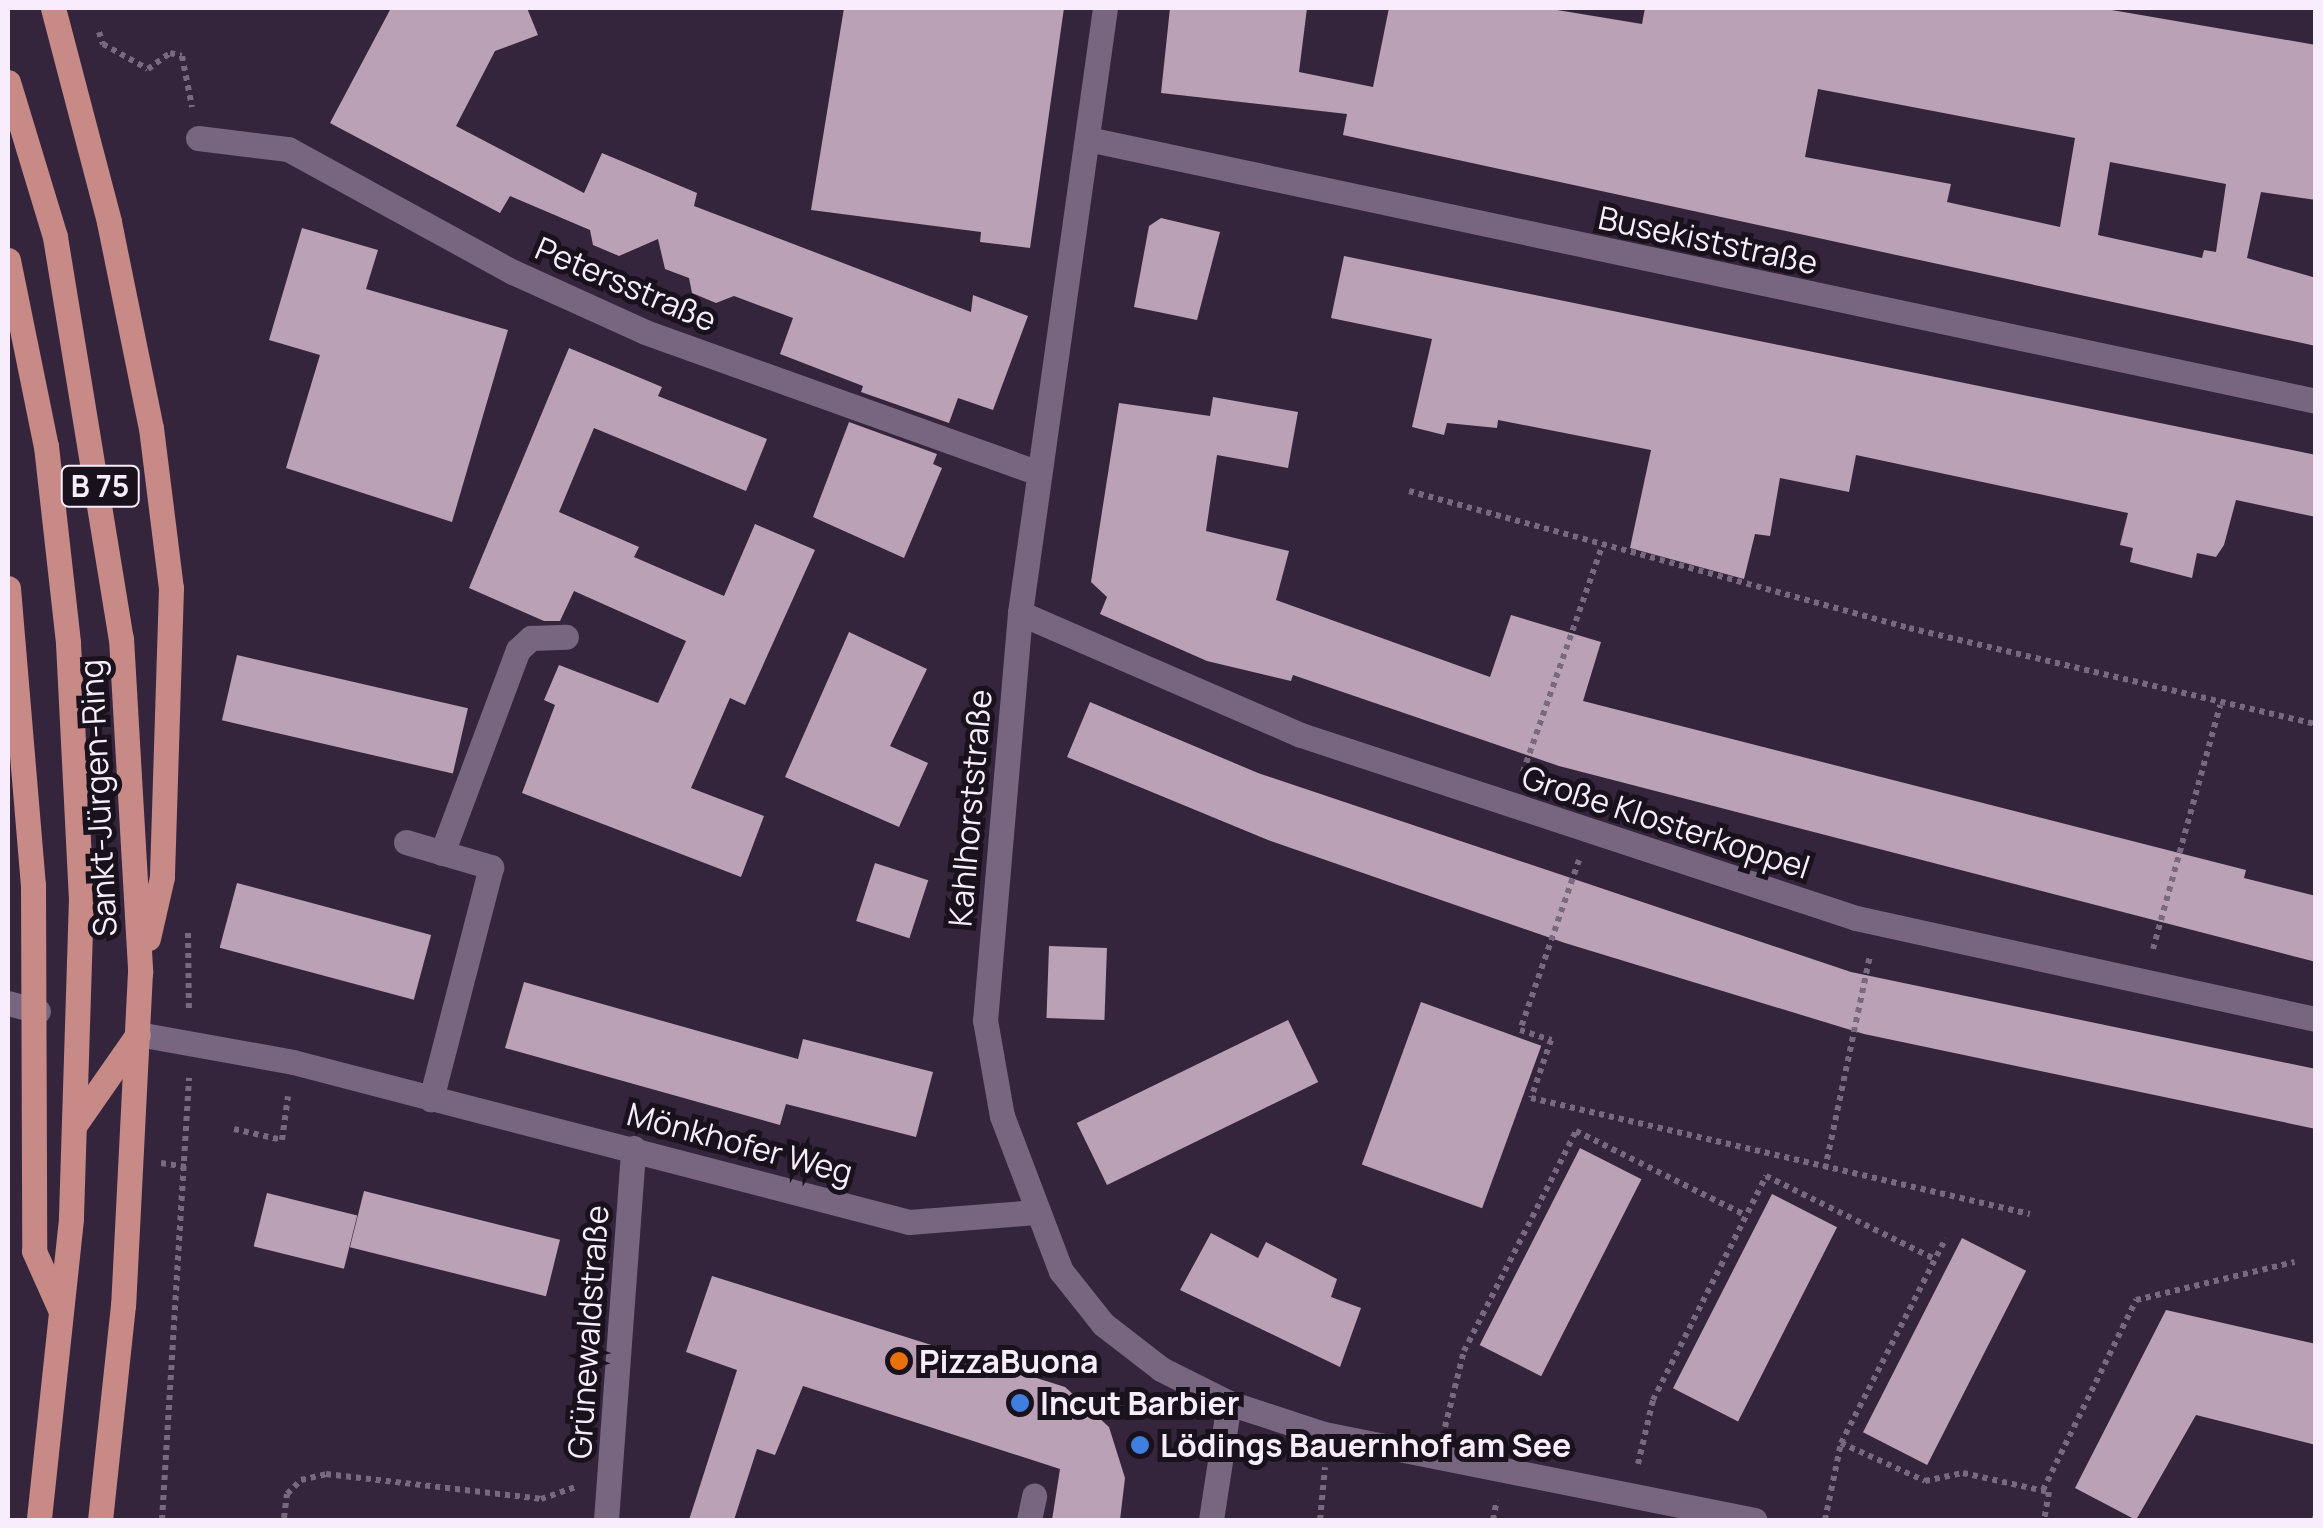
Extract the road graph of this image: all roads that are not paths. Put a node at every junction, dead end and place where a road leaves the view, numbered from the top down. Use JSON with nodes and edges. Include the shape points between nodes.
{"nodes":[{"id":1,"x":53,"y":8,"type":"edge"},
{"id":2,"x":1105,"y":8,"type":"edge"},
{"id":3,"x":8,"y":82,"type":"edge"},
{"id":4,"x":198,"y":138,"type":"road end"},
{"id":5,"x":1088,"y":139,"type":"junction"},
{"id":6,"x":8,"y":260,"type":"edge"},
{"id":7,"x":2316,"y":401,"type":"edge"},
{"id":8,"x":1039,"y":474,"type":"junction"},
{"id":9,"x":8,"y":588,"type":"edge"},
{"id":10,"x":1020,"y":613,"type":"junction"},
{"id":11,"x":566,"y":637,"type":"dead end"},
{"id":12,"x":406,"y":842,"type":"dead end"},
{"id":13,"x":442,"y":853,"type":"junction"},
{"id":14,"x":140,"y":972,"type":"junction"},
{"id":15,"x":8,"y":1003,"type":"edge"},
{"id":16,"x":38,"y":1011,"type":"junction"},
{"id":17,"x":2316,"y":1019,"type":"edge"},
{"id":18,"x":138,"y":1034,"type":"junction"},
{"id":19,"x":431,"y":1098,"type":"junction"},
{"id":20,"x":76,"y":1123,"type":"junction"},
{"id":21,"x":634,"y":1148,"type":"junction"},
{"id":22,"x":1036,"y":1212,"type":"junction"},
{"id":23,"x":62,"y":1314,"type":"junction"},
{"id":24,"x":1229,"y":1403,"type":"junction"},
{"id":25,"x":39,"y":1520,"type":"edge"},
{"id":26,"x":100,"y":1520,"type":"edge"},
{"id":27,"x":606,"y":1520,"type":"edge"},
{"id":28,"x":1211,"y":1520,"type":"edge"},
{"id":29,"x":1754,"y":1520,"type":"edge"}],
"edges":[{"from":1,"to":14,"type":"main road","via":[[124,297],[171,588],[162,877]]},
{"from":2,"to":5,"type":"street","name":"Kahlhorststraße"},
{"from":3,"to":14,"type":"main road","name":"Sankt-Jürgen-Ring","number":"B 75","via":[[55,237],[93,437],[121,638]]},
{"from":4,"to":8,"type":"street","name":"Petersstraße","via":[[288,149],[512,272],[645,332]]},
{"from":5,"to":7,"type":"street","name":"Busekiststraße"},
{"from":5,"to":8,"type":"street","name":"Kahlhorststraße"},
{"from":6,"to":20,"type":"main road","name":"Sankt-Jürgen-Ring","number":"B 75","via":[[46,446],[68,643],[81,898]]},
{"from":8,"to":10,"type":"street","name":"Kahlhorststraße"},
{"from":9,"to":16,"type":"main road"},
{"from":10,"to":17,"type":"street","name":"Große Klosterkoppel","via":[[1301,736],[1876,923]]},
{"from":10,"to":22,"type":"street","name":"Kahlhorststraße","via":[[985,1020],[1002,1116]]},
{"from":11,"to":13,"type":"street","via":[[531,638],[518,650]]},
{"from":12,"to":13,"type":"street"},
{"from":13,"to":19,"type":"street","via":[[492,867]]},
{"from":14,"to":18,"type":"main road","name":"Sankt-Jürgen-Ring","number":"B 75"},
{"from":15,"to":16,"type":"street"},
{"from":16,"to":23,"type":"main road","via":[[34,1251]]},
{"from":18,"to":19,"type":"street","name":"Mönkhofer Weg","via":[[293,1062]]},
{"from":18,"to":20,"type":"main road"},
{"from":18,"to":26,"type":"main road","name":"Sankt-Jürgen-Ring","number":"B 75","via":[[123,1305]]},
{"from":19,"to":21,"type":"street","name":"Mönkhofer Weg"},
{"from":20,"to":23,"type":"main road","name":"Sankt-Jürgen-Ring","number":"B 75"},
{"from":21,"to":22,"type":"street","name":"Mönkhofer Weg","via":[[909,1222]]},
{"from":21,"to":27,"type":"street","name":"Grünewaldstraße"},
{"from":22,"to":24,"type":"street","name":"Kahlhorststraße","via":[[1061,1271],[1103,1324],[1162,1369]]},
{"from":23,"to":25,"type":"main road","name":"Sankt-Jürgen-Ring","number":"B 75"},
{"from":24,"to":28,"type":"street"},
{"from":24,"to":29,"type":"street","via":[[1324,1434]]}]}
